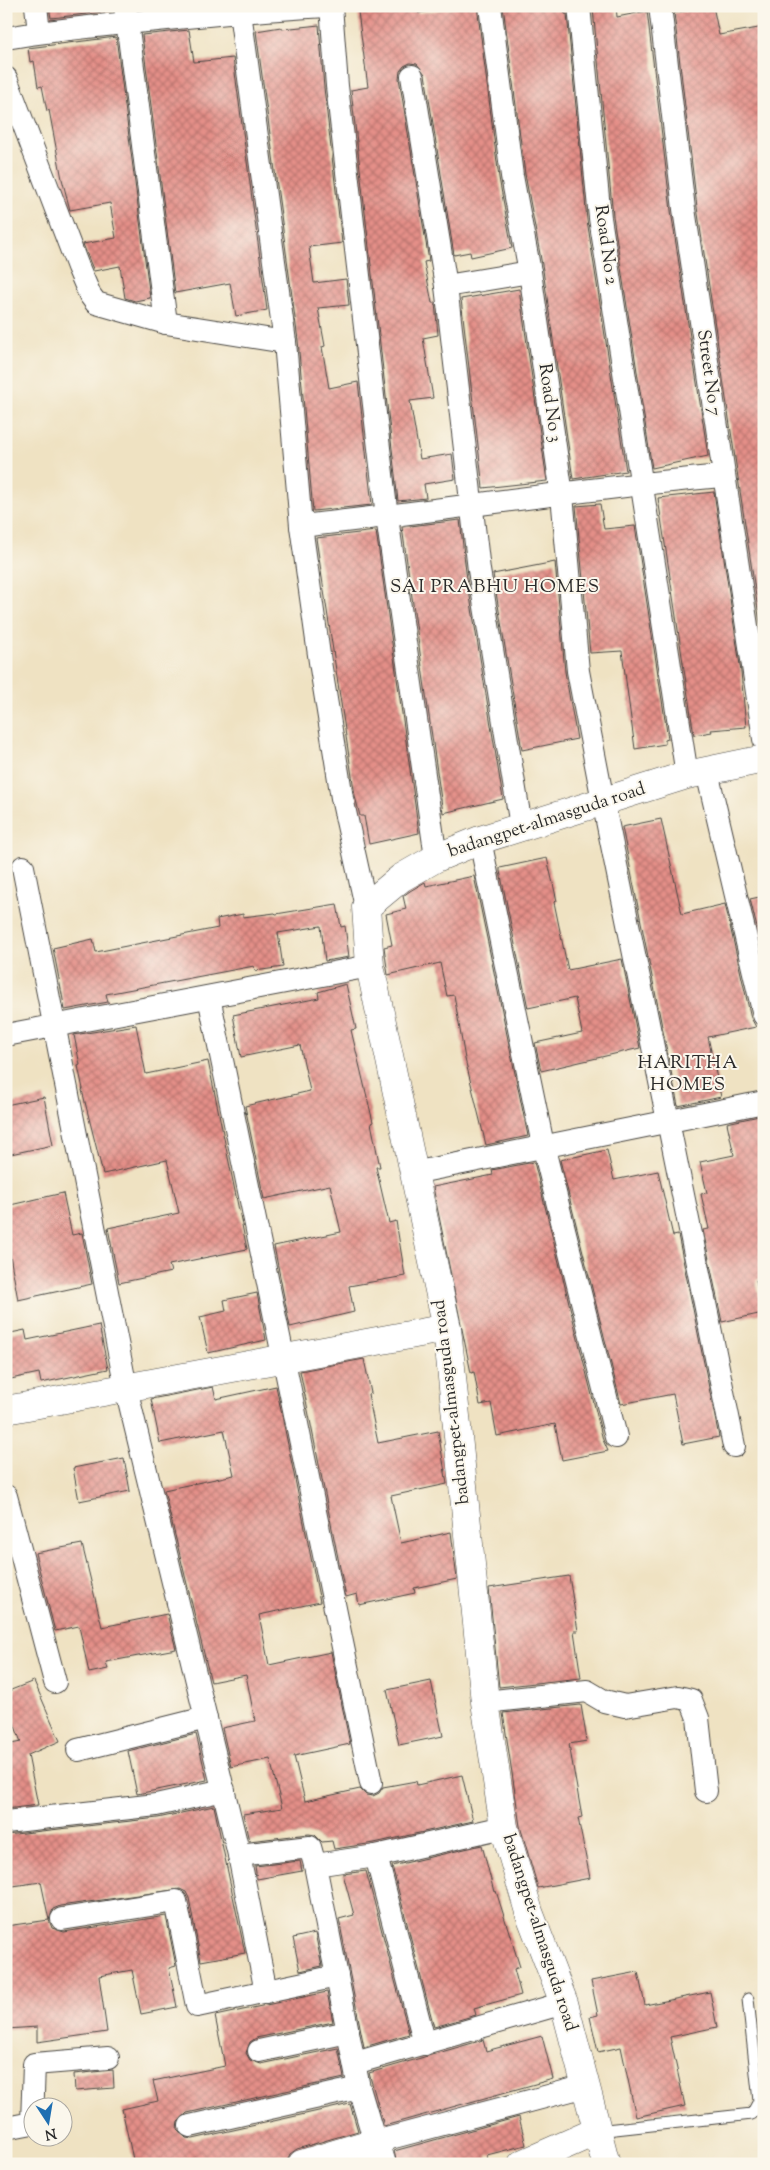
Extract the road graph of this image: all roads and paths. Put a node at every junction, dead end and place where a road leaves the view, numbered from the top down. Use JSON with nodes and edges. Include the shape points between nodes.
{"nodes":[{"id":1,"x":36,"y":6,"type":"edge"},
{"id":2,"x":300,"y":6,"type":"edge"},
{"id":3,"x":331,"y":6,"type":"edge"},
{"id":4,"x":490,"y":6,"type":"edge"},
{"id":5,"x":579,"y":6,"type":"edge"},
{"id":6,"x":660,"y":6,"type":"edge"},
{"id":7,"x":240,"y":12,"type":"junction"},
{"id":8,"x":126,"y":15,"type":"edge"},
{"id":9,"x":40,"y":32,"type":"junction"},
{"id":10,"x":6,"y":38,"type":"edge"},
{"id":11,"x":412,"y":76,"type":"dead end"},
{"id":12,"x":6,"y":78,"type":"edge"},
{"id":13,"x":530,"y":272,"type":"junction"},
{"id":14,"x":446,"y":286,"type":"junction"},
{"id":15,"x":166,"y":322,"type":"junction"},
{"id":16,"x":285,"y":342,"type":"junction"},
{"id":17,"x":723,"y":476,"type":"junction"},
{"id":18,"x":643,"y":483,"type":"junction"},
{"id":19,"x":562,"y":495,"type":"junction"},
{"id":20,"x":473,"y":506,"type":"junction"},
{"id":21,"x":387,"y":517,"type":"junction"},
{"id":22,"x":301,"y":526,"type":"junction"},
{"id":23,"x":764,"y":739,"type":"edge"},
{"id":24,"x":764,"y":759,"type":"edge"},
{"id":25,"x":697,"y":773,"type":"junction"},
{"id":26,"x":602,"y":801,"type":"junction"},
{"id":27,"x":521,"y":826,"type":"junction"},
{"id":28,"x":480,"y":840,"type":"junction"},
{"id":29,"x":436,"y":858,"type":"junction"},
{"id":30,"x":23,"y":867,"type":"dead end"},
{"id":31,"x":366,"y":907,"type":"junction"},
{"id":32,"x":370,"y":966,"type":"junction"},
{"id":33,"x":209,"y":997,"type":"junction"},
{"id":34,"x":764,"y":1015,"type":"edge"},
{"id":35,"x":55,"y":1024,"type":"junction"},
{"id":36,"x":6,"y":1034,"type":"edge"},
{"id":37,"x":764,"y":1102,"type":"edge"},
{"id":38,"x":667,"y":1121,"type":"junction"},
{"id":39,"x":543,"y":1145,"type":"junction"},
{"id":40,"x":413,"y":1173,"type":"junction"},
{"id":41,"x":447,"y":1328,"type":"junction"},
{"id":42,"x":282,"y":1357,"type":"junction"},
{"id":43,"x":126,"y":1388,"type":"junction"},
{"id":44,"x":6,"y":1410,"type":"edge"},
{"id":45,"x":616,"y":1437,"type":"dead end"},
{"id":46,"x":734,"y":1446,"type":"dead end"},
{"id":47,"x":6,"y":1496,"type":"edge"},
{"id":48,"x":55,"y":1682,"type":"dead end"},
{"id":49,"x":485,"y":1702,"type":"junction"},
{"id":50,"x":206,"y":1718,"type":"junction"},
{"id":51,"x":78,"y":1750,"type":"dead end"},
{"id":52,"x":371,"y":1783,"type":"dead end"},
{"id":53,"x":224,"y":1790,"type":"junction"},
{"id":54,"x":706,"y":1791,"type":"dead end"},
{"id":55,"x":6,"y":1822,"type":"edge"},
{"id":56,"x":504,"y":1827,"type":"junction"},
{"id":57,"x":239,"y":1854,"type":"junction"},
{"id":58,"x":376,"y":1856,"type":"junction"},
{"id":59,"x":315,"y":1865,"type":"junction"},
{"id":60,"x":62,"y":1919,"type":"dead end"},
{"id":61,"x":337,"y":1976,"type":"junction"},
{"id":62,"x":266,"y":1992,"type":"junction"},
{"id":63,"x":748,"y":1999,"type":"dead end"},
{"id":64,"x":564,"y":2003,"type":"junction"},
{"id":65,"x":348,"y":2032,"type":"junction"},
{"id":66,"x":425,"y":2044,"type":"junction"},
{"id":67,"x":259,"y":2051,"type":"dead end"},
{"id":68,"x":108,"y":2058,"type":"dead end"},
{"id":69,"x":354,"y":2063,"type":"junction"},
{"id":70,"x":586,"y":2086,"type":"junction"},
{"id":71,"x":360,"y":2088,"type":"junction"},
{"id":72,"x":190,"y":2126,"type":"dead end"},
{"id":73,"x":6,"y":2128,"type":"edge"},
{"id":74,"x":597,"y":2131,"type":"junction"},
{"id":75,"x":379,"y":2153,"type":"edge"},
{"id":76,"x":302,"y":2164,"type":"edge"},
{"id":77,"x":522,"y":2164,"type":"edge"},
{"id":78,"x":606,"y":2164,"type":"edge"}],
"edges":[{"from":1,"to":9,"type":"street"},
{"from":2,"to":3,"type":"street"},
{"from":2,"to":7,"type":"street"},
{"from":3,"to":21,"type":"street","via":[[337,86]]},
{"from":4,"to":13,"type":"street","name":"Road No 3","via":[[512,176]]},
{"from":5,"to":18,"type":"street","name":"Road No 2","via":[[600,218]]},
{"from":6,"to":17,"type":"street","name":"Street No 7","via":[[684,209]]},
{"from":7,"to":8,"type":"street"},
{"from":7,"to":16,"type":"street"},
{"from":8,"to":9,"type":"street"},
{"from":8,"to":15,"type":"street"},
{"from":9,"to":10,"type":"street"},
{"from":11,"to":14,"type":"street"},
{"from":12,"to":15,"type":"street","via":[[90,295],[102,306]]},
{"from":13,"to":14,"type":"street"},
{"from":13,"to":19,"type":"street","name":"Road No 3"},
{"from":14,"to":20,"type":"street"},
{"from":15,"to":16,"type":"street"},
{"from":16,"to":22,"type":"street"},
{"from":17,"to":18,"type":"street"},
{"from":17,"to":23,"type":"street","name":"Street No 7"},
{"from":18,"to":19,"type":"street"},
{"from":18,"to":25,"type":"street","name":"Road No 2"},
{"from":19,"to":20,"type":"street"},
{"from":19,"to":26,"type":"street","name":"Road No 3","via":[[578,671]]},
{"from":20,"to":21,"type":"street"},
{"from":20,"to":27,"type":"street","via":[[479,570]]},
{"from":21,"to":22,"type":"street"},
{"from":21,"to":29,"type":"street"},
{"from":22,"to":31,"type":"street","via":[[342,798]]},
{"from":24,"to":25,"type":"street","name":"badangpet-almasguda road"},
{"from":25,"to":26,"type":"street","name":"badangpet-almasguda road"},
{"from":25,"to":34,"type":"street","name":"Road No 2"},
{"from":26,"to":27,"type":"street","name":"badangpet-almasguda road"},
{"from":26,"to":38,"type":"street","name":"Road No 3"},
{"from":27,"to":28,"type":"street","name":"badangpet-almasguda road"},
{"from":28,"to":29,"type":"street","name":"badangpet-almasguda road"},
{"from":28,"to":39,"type":"street"},
{"from":29,"to":31,"type":"street","name":"badangpet-almasguda road","via":[[401,878]]},
{"from":30,"to":35,"type":"street"},
{"from":31,"to":32,"type":"street","name":"badangpet-almasguda road"},
{"from":32,"to":33,"type":"street"},
{"from":32,"to":40,"type":"street","name":"badangpet-almasguda road"},
{"from":33,"to":35,"type":"street"},
{"from":33,"to":42,"type":"street"},
{"from":35,"to":36,"type":"street"},
{"from":35,"to":43,"type":"street"},
{"from":37,"to":38,"type":"street"},
{"from":38,"to":39,"type":"street"},
{"from":38,"to":46,"type":"street","name":"Road No 3"},
{"from":39,"to":40,"type":"street"},
{"from":39,"to":45,"type":"street"},
{"from":40,"to":41,"type":"street","name":"badangpet-almasguda road"},
{"from":41,"to":42,"type":"street"},
{"from":41,"to":49,"type":"street","name":"badangpet-almasguda road"},
{"from":42,"to":43,"type":"street"},
{"from":42,"to":52,"type":"street"},
{"from":43,"to":44,"type":"street"},
{"from":43,"to":50,"type":"street"},
{"from":47,"to":48,"type":"street"},
{"from":49,"to":54,"type":"street","via":[[586,1691],[625,1706],[678,1696],[690,1700],[698,1718]]},
{"from":49,"to":56,"type":"street","name":"badangpet-almasguda road"},
{"from":50,"to":51,"type":"street"},
{"from":50,"to":53,"type":"street"},
{"from":53,"to":55,"type":"street","via":[[156,1805]]},
{"from":53,"to":57,"type":"street"},
{"from":56,"to":58,"type":"street"},
{"from":56,"to":64,"type":"street","name":"badangpet-almasguda road","via":[[529,1912]]},
{"from":57,"to":59,"type":"street","via":[[310,1847]]},
{"from":57,"to":62,"type":"street"},
{"from":58,"to":59,"type":"street"},
{"from":58,"to":66,"type":"street"},
{"from":59,"to":61,"type":"street"},
{"from":60,"to":62,"type":"street","via":[[176,1901],[197,2006]]},
{"from":61,"to":62,"type":"street"},
{"from":61,"to":65,"type":"street"},
{"from":63,"to":74,"type":"lane","via":[[759,2101],[752,2114]]},
{"from":64,"to":66,"type":"street"},
{"from":64,"to":70,"type":"street","name":"badangpet-almasguda road"},
{"from":65,"to":67,"type":"street"},
{"from":65,"to":69,"type":"street"},
{"from":66,"to":69,"type":"street"},
{"from":68,"to":73,"type":"street","via":[[34,2064],[32,2123]]},
{"from":69,"to":71,"type":"street"},
{"from":70,"to":74,"type":"street","name":"badangpet-almasguda road"},
{"from":70,"to":75,"type":"street"},
{"from":71,"to":72,"type":"street"},
{"from":71,"to":75,"type":"street"},
{"from":74,"to":77,"type":"street"},
{"from":74,"to":78,"type":"street","name":"badangpet-almasguda road"},
{"from":75,"to":76,"type":"street"}]}
